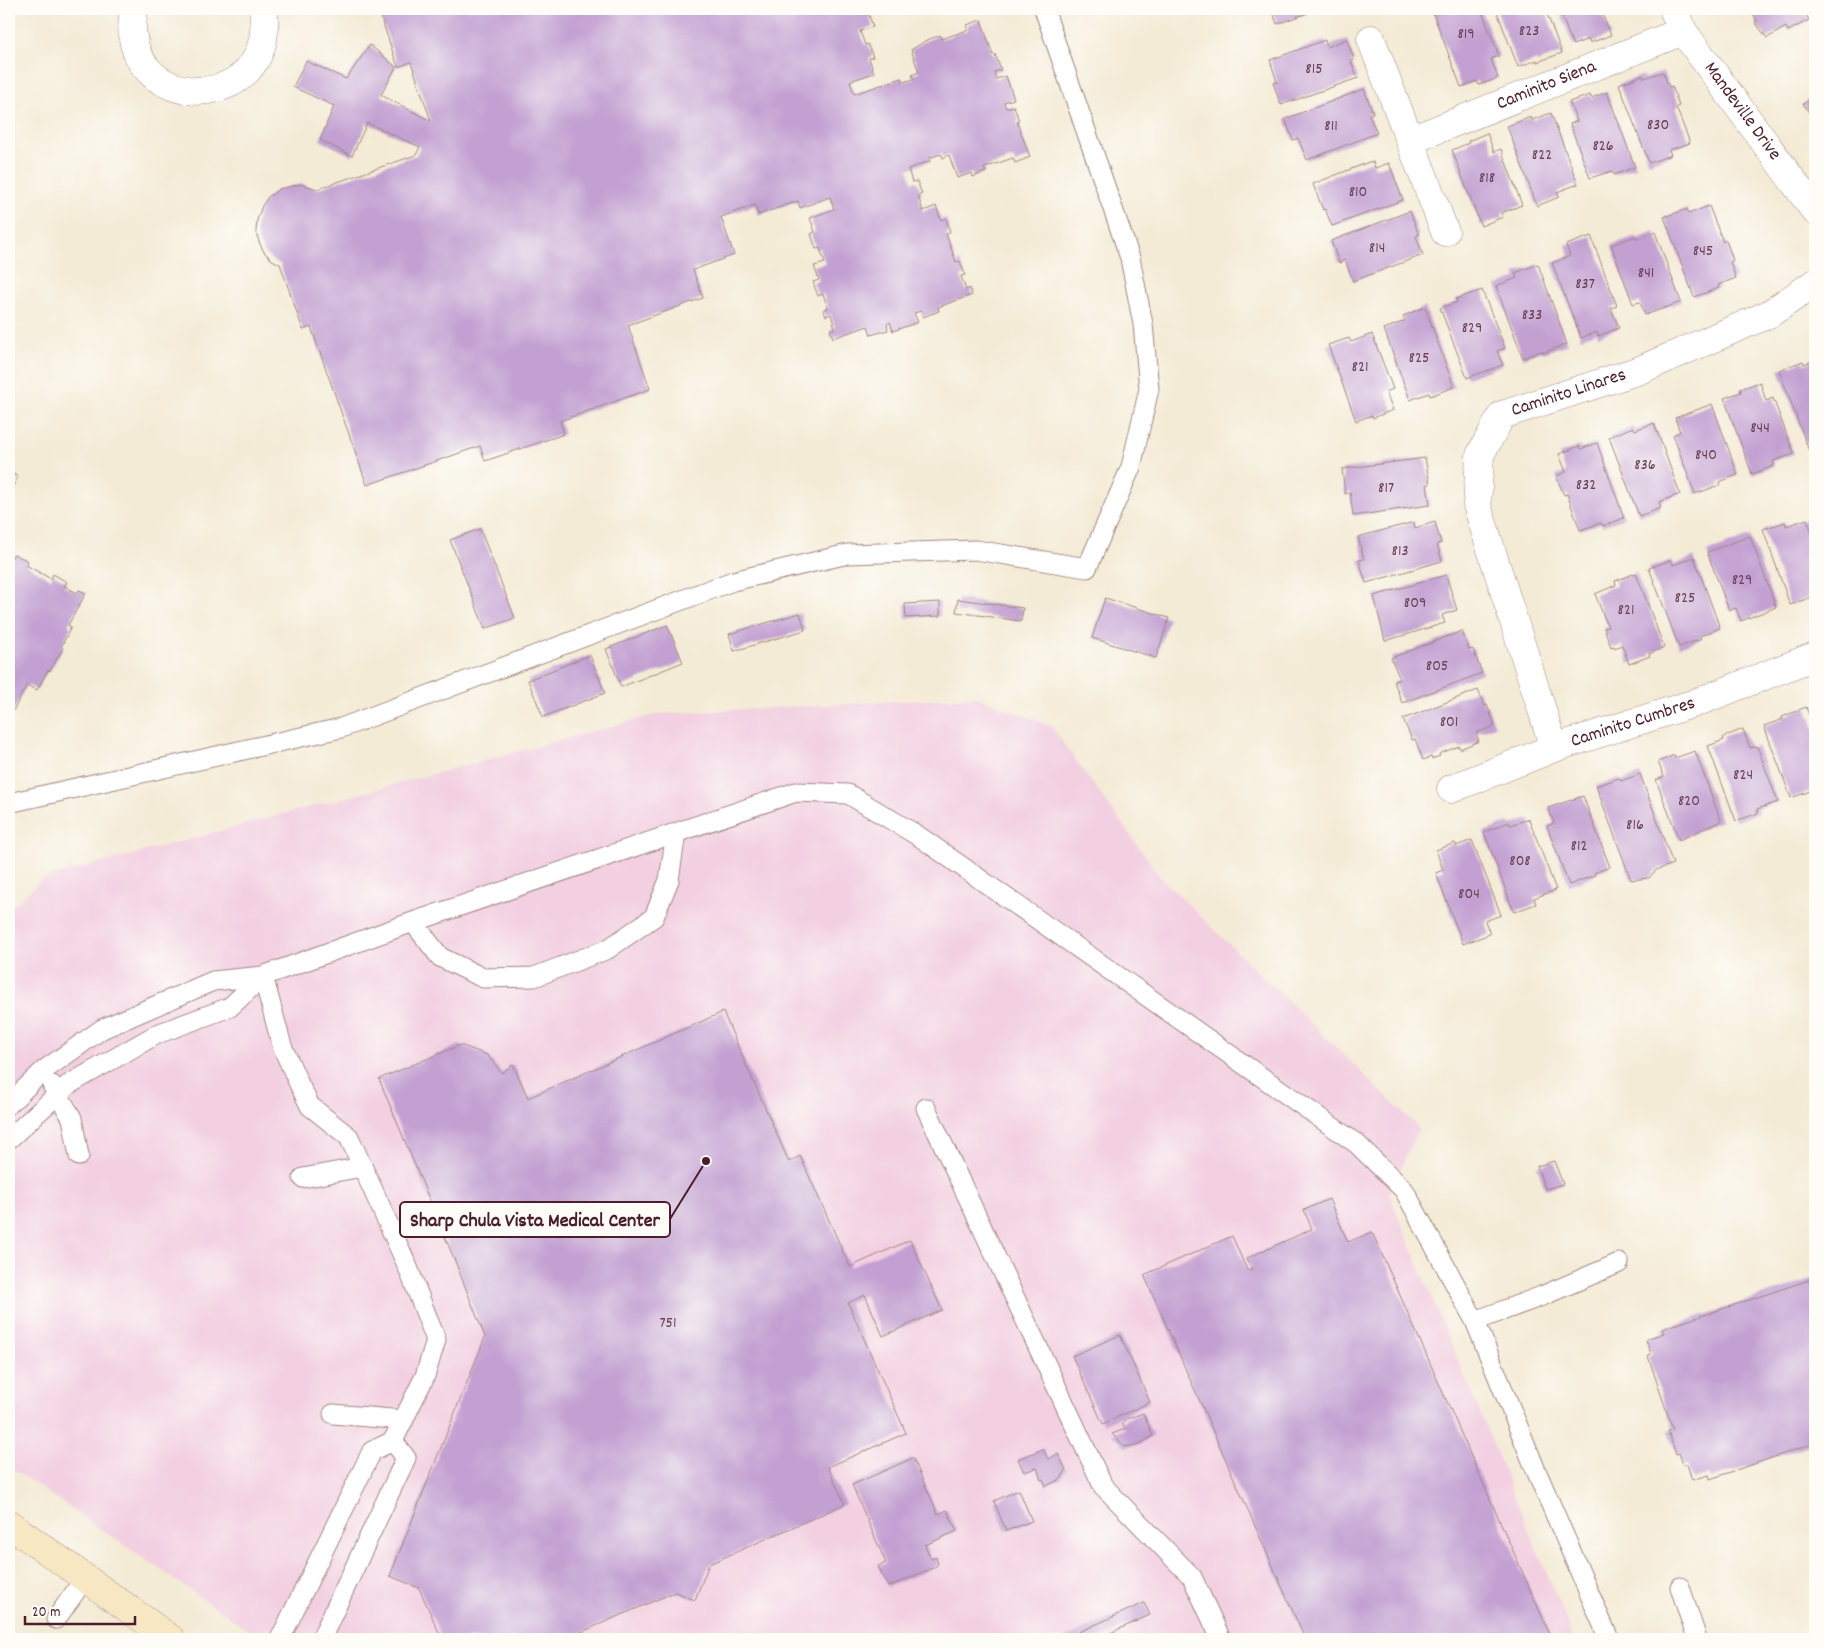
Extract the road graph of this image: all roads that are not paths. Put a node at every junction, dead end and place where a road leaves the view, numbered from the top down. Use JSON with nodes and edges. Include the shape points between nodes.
{"nodes":[{"id":1,"x":134,"y":9,"type":"edge"},
{"id":2,"x":263,"y":9,"type":"edge"},
{"id":3,"x":1044,"y":9,"type":"edge"},
{"id":4,"x":1678,"y":20,"type":"edge"},
{"id":5,"x":1372,"y":39,"type":"dead end"},
{"id":6,"x":1410,"y":140,"type":"junction"},
{"id":7,"x":1815,"y":209,"type":"edge"},
{"id":8,"x":1446,"y":232,"type":"dead end"},
{"id":9,"x":1815,"y":283,"type":"edge"},
{"id":10,"x":1815,"y":656,"type":"edge"},
{"id":11,"x":1554,"y":748,"type":"junction"},
{"id":12,"x":1451,"y":790,"type":"dead end"},
{"id":13,"x":9,"y":802,"type":"edge"},
{"id":14,"x":676,"y":833,"type":"junction"},
{"id":15,"x":413,"y":922,"type":"junction"},
{"id":16,"x":263,"y":976,"type":"junction"},
{"id":17,"x":43,"y":1071,"type":"junction"},
{"id":18,"x":57,"y":1094,"type":"junction"},
{"id":19,"x":9,"y":1104,"type":"edge"},
{"id":20,"x":926,"y":1108,"type":"dead end"},
{"id":21,"x":9,"y":1139,"type":"edge"},
{"id":22,"x":79,"y":1156,"type":"dead end"},
{"id":23,"x":362,"y":1167,"type":"junction"},
{"id":24,"x":303,"y":1178,"type":"dead end"},
{"id":25,"x":1619,"y":1263,"type":"dead end"},
{"id":26,"x":1475,"y":1321,"type":"junction"},
{"id":27,"x":333,"y":1414,"type":"dead end"},
{"id":28,"x":404,"y":1420,"type":"junction"},
{"id":29,"x":393,"y":1441,"type":"junction"},
{"id":30,"x":9,"y":1524,"type":"edge"},
{"id":31,"x":85,"y":1578,"type":"junction"},
{"id":32,"x":1680,"y":1587,"type":"dead end"},
{"id":33,"x":56,"y":1619,"type":"dead end"},
{"id":34,"x":171,"y":1639,"type":"edge"},
{"id":35,"x":280,"y":1639,"type":"edge"},
{"id":36,"x":321,"y":1639,"type":"edge"},
{"id":37,"x":1221,"y":1639,"type":"edge"},
{"id":38,"x":1609,"y":1639,"type":"edge"},
{"id":39,"x":1696,"y":1639,"type":"edge"}],
"edges":[{"from":1,"to":2,"type":"street","via":[[131,25],[135,48],[146,68],[164,83],[187,91],[210,91],[232,83],[249,68],[261,48],[265,25]]},
{"from":3,"to":13,"type":"lane","via":[[1130,258],[1143,324],[1149,389],[1131,467],[1087,568],[976,550],[848,554],[732,581],[341,728]]},
{"from":4,"to":6,"type":"street","name":"Caminito Siena"},
{"from":4,"to":7,"type":"street","name":"Mandeville Drive"},
{"from":5,"to":6,"type":"street"},
{"from":6,"to":8,"type":"street"},
{"from":9,"to":11,"type":"street","name":"Caminito Linares","via":[[1769,314],[1640,370],[1502,415],[1480,455],[1477,505]]},
{"from":10,"to":11,"type":"street","name":"Caminito Cumbres","via":[[1695,703]]},
{"from":11,"to":12,"type":"street","name":"Caminito Cumbres"},
{"from":14,"to":15,"type":"lane"},
{"from":14,"to":15,"type":"lane","via":[[669,880],[654,917],[608,949],[534,977],[483,978],[440,957]]},
{"from":14,"to":26,"type":"lane","via":[[796,792],[848,794],[920,837],[1356,1144],[1404,1190]]},
{"from":15,"to":16,"type":"lane"},
{"from":16,"to":17,"type":"lane","via":[[213,981],[102,1029]]},
{"from":16,"to":18,"type":"lane","via":[[230,1008],[157,1034]]},
{"from":16,"to":23,"type":"lane","via":[[282,1046],[310,1106],[348,1137]]},
{"from":17,"to":18,"type":"lane"},
{"from":17,"to":19,"type":"lane"},
{"from":18,"to":21,"type":"lane"},
{"from":18,"to":22,"type":"lane","via":[[72,1118]]},
{"from":20,"to":37,"type":"lane","via":[[1103,1486],[1192,1577]]},
{"from":23,"to":24,"type":"lane"},
{"from":23,"to":28,"type":"lane","via":[[407,1265],[436,1340],[425,1376]]},
{"from":25,"to":26,"type":"lane"},
{"from":26,"to":38,"type":"lane"},
{"from":27,"to":28,"type":"lane"},
{"from":28,"to":29,"type":"lane"},
{"from":29,"to":35,"type":"lane","via":[[372,1452]]},
{"from":29,"to":36,"type":"lane","via":[[406,1458]]},
{"from":30,"to":31,"type":"street"},
{"from":31,"to":33,"type":"lane"},
{"from":31,"to":34,"type":"street"},
{"from":32,"to":39,"type":"lane"}]}
